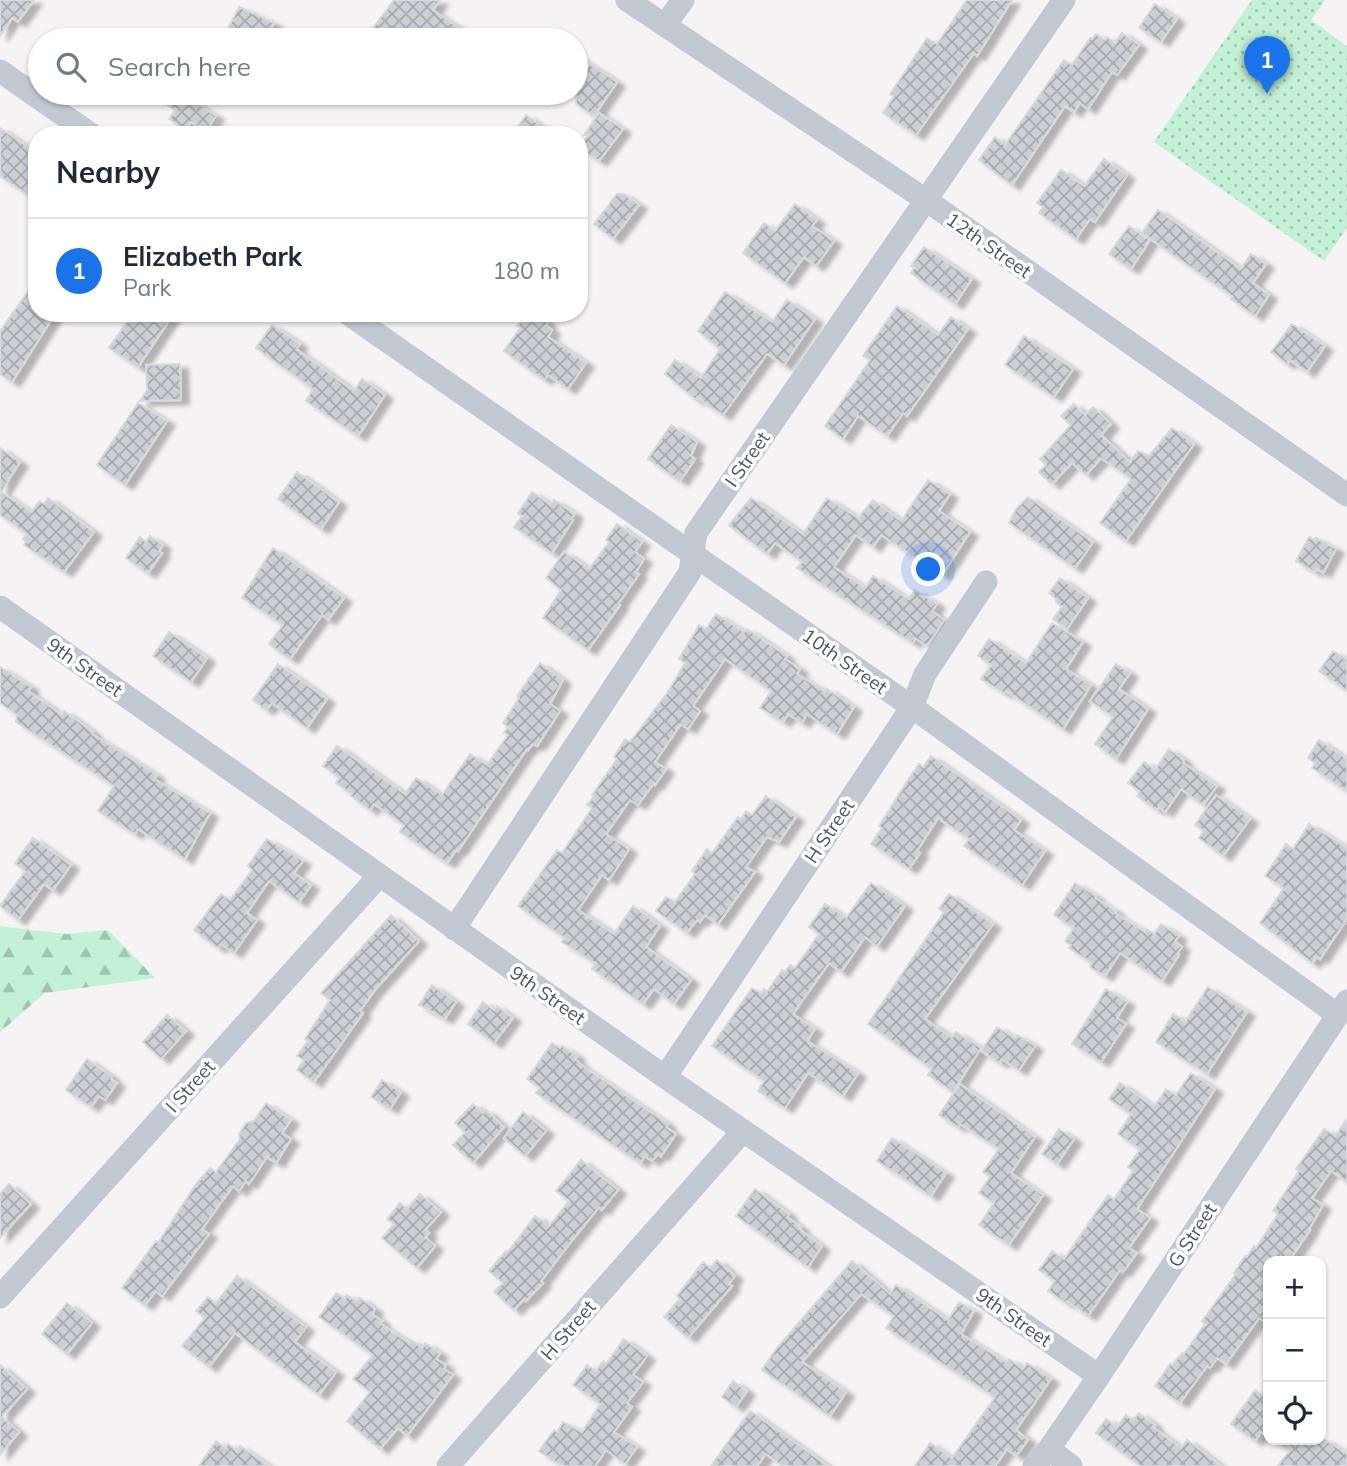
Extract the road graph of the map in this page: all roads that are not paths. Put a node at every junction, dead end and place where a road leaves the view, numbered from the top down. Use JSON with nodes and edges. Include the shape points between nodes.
{"nodes":[{"id":1,"x":627,"y":0,"type":"edge"},
{"id":2,"x":682,"y":0,"type":"edge"},
{"id":3,"x":1064,"y":0,"type":"edge"},
{"id":4,"x":665,"y":26,"type":"junction"},
{"id":5,"x":0,"y":71,"type":"edge"},
{"id":6,"x":28,"y":90,"type":"edge"},
{"id":7,"x":49,"y":105,"type":"edge"},
{"id":8,"x":79,"y":126,"type":"edge"},
{"id":9,"x":926,"y":200,"type":"junction"},
{"id":10,"x":360,"y":322,"type":"edge"},
{"id":11,"x":1347,"y":495,"type":"edge"},
{"id":12,"x":694,"y":555,"type":"junction"},
{"id":13,"x":986,"y":582,"type":"dead end"},
{"id":14,"x":0,"y":607,"type":"edge"},
{"id":15,"x":912,"y":707,"type":"junction"},
{"id":16,"x":379,"y":876,"type":"junction"},
{"id":17,"x":454,"y":929,"type":"junction"},
{"id":18,"x":1343,"y":1008,"type":"edge"},
{"id":19,"x":665,"y":1077,"type":"junction"},
{"id":20,"x":743,"y":1131,"type":"junction"},
{"id":21,"x":0,"y":1297,"type":"edge"},
{"id":22,"x":1099,"y":1376,"type":"junction"},
{"id":23,"x":1049,"y":1449,"type":"junction"},
{"id":24,"x":448,"y":1466,"type":"edge"},
{"id":25,"x":1034,"y":1466,"type":"edge"},
{"id":26,"x":1071,"y":1466,"type":"edge"}],
"edges":[{"from":1,"to":4,"type":"street","name":"12th Street"},
{"from":2,"to":4,"type":"street"},
{"from":3,"to":9,"type":"street","name":"I Street"},
{"from":4,"to":9,"type":"street","name":"12th Street"},
{"from":5,"to":6,"type":"street"},
{"from":7,"to":8,"type":"street"},
{"from":9,"to":11,"type":"street","name":"12th Street"},
{"from":9,"to":12,"type":"street","name":"I Street","via":[[696,533]]},
{"from":10,"to":12,"type":"street","name":"10th Street"},
{"from":12,"to":15,"type":"street","name":"10th Street"},
{"from":12,"to":17,"type":"street","name":"I Street","via":[[690,572]]},
{"from":13,"to":15,"type":"street","name":"H Street","via":[[925,674]]},
{"from":14,"to":16,"type":"street","name":"9th Street"},
{"from":15,"to":18,"type":"street","name":"10th Street"},
{"from":15,"to":19,"type":"street","name":"H Street"},
{"from":16,"to":17,"type":"street","name":"9th Street"},
{"from":16,"to":21,"type":"street","name":"I Street"},
{"from":17,"to":19,"type":"street","name":"9th Street"},
{"from":18,"to":22,"type":"street","name":"G Street"},
{"from":19,"to":20,"type":"street","name":"9th Street"},
{"from":20,"to":22,"type":"street","name":"9th Street"},
{"from":20,"to":24,"type":"street","name":"H Street"},
{"from":22,"to":23,"type":"street","name":"G Street"},
{"from":23,"to":25,"type":"street","name":"G Street"},
{"from":23,"to":26,"type":"street"}]}
